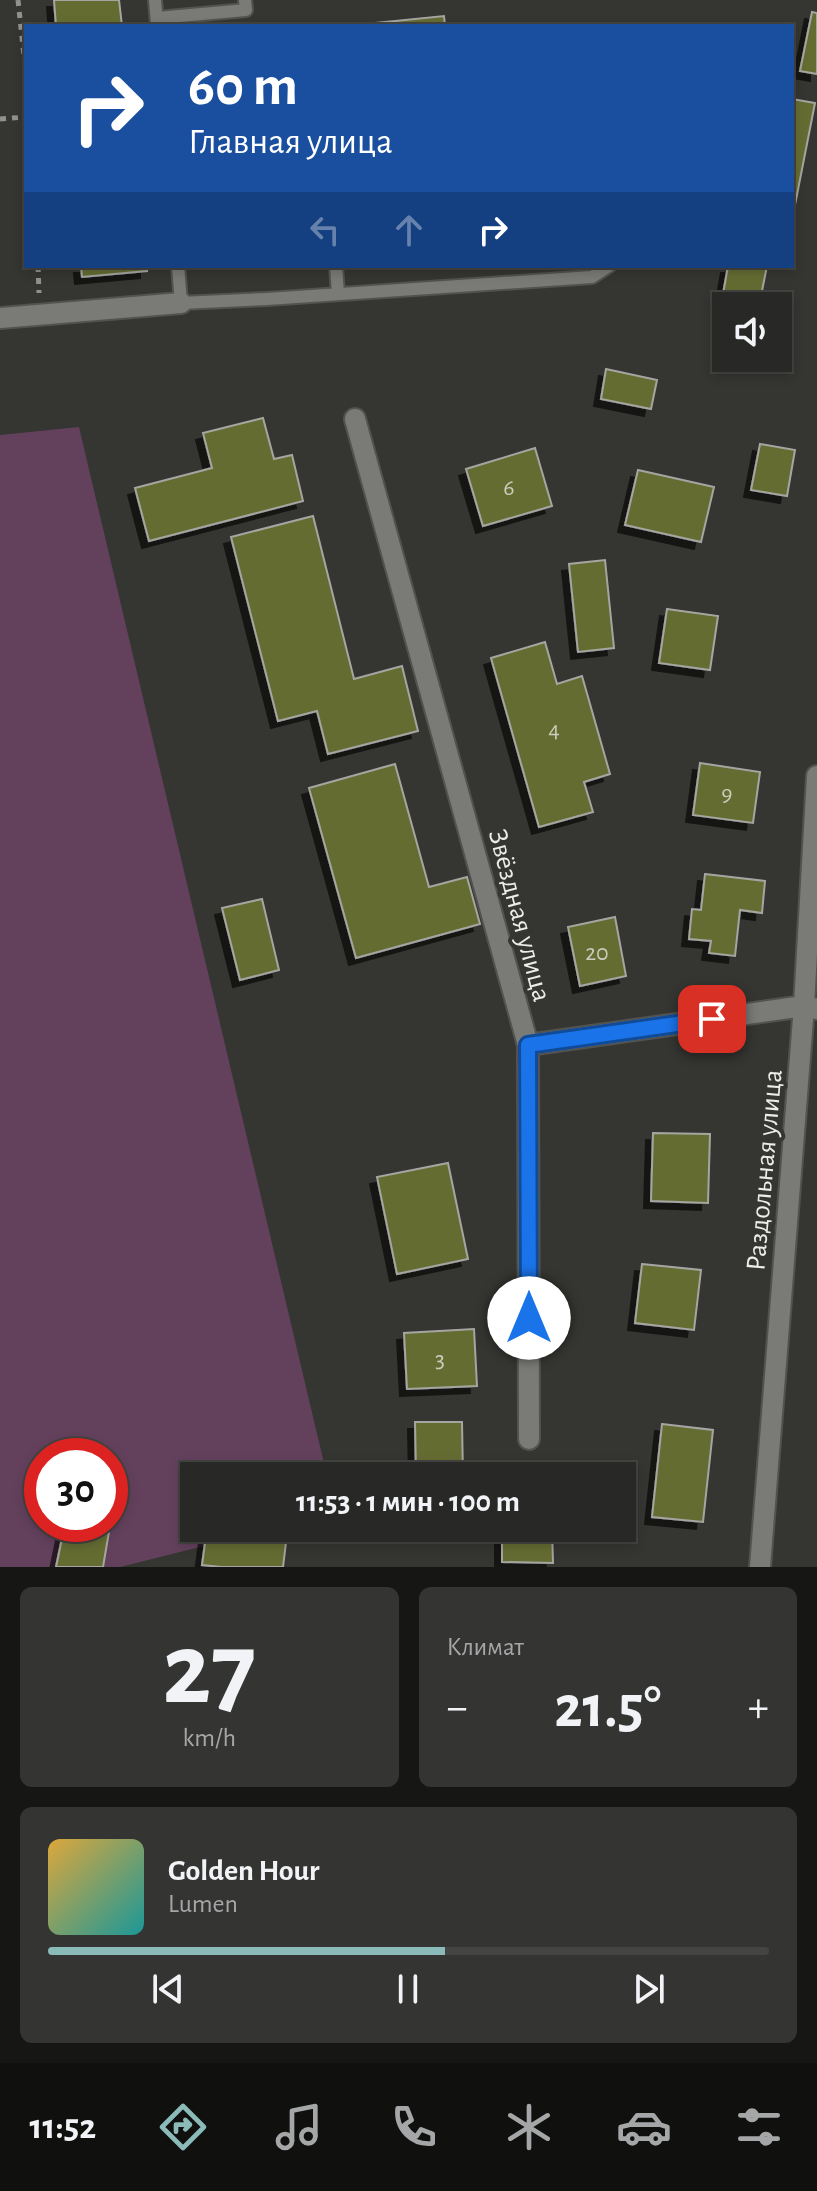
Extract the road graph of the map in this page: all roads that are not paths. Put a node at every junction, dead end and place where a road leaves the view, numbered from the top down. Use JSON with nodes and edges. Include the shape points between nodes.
{"nodes":[{"id":1,"x":155,"y":0,"type":"edge"},
{"id":2,"x":245,"y":0,"type":"edge"},
{"id":3,"x":157,"y":22,"type":"edge"},
{"id":4,"x":178,"y":268,"type":"edge"},
{"id":5,"x":336,"y":268,"type":"edge"},
{"id":6,"x":606,"y":268,"type":"edge"},
{"id":7,"x":338,"y":294,"type":"junction"},
{"id":8,"x":181,"y":303,"type":"junction"},
{"id":9,"x":0,"y":318,"type":"edge"},
{"id":10,"x":355,"y":419,"type":"dead end"},
{"id":11,"x":817,"y":776,"type":"edge"},
{"id":12,"x":811,"y":1008,"type":"edge"},
{"id":13,"x":528,"y":1045,"type":"junction"},
{"id":14,"x":529,"y":1439,"type":"dead end"},
{"id":15,"x":760,"y":1567,"type":"edge"}],
"edges":[{"from":1,"to":3,"type":"lane"},
{"from":2,"to":3,"type":"lane","via":[[246,10]]},
{"from":4,"to":8,"type":"lane"},
{"from":5,"to":7,"type":"lane"},
{"from":6,"to":7,"type":"lane","via":[[592,277]]},
{"from":7,"to":8,"type":"lane"},
{"from":8,"to":9,"type":"street"},
{"from":10,"to":13,"type":"street","name":"Звёздная улица"},
{"from":11,"to":12,"type":"street","name":"Раздольная улица"},
{"from":12,"to":13,"type":"street"},
{"from":12,"to":15,"type":"street","name":"Раздольная улица"},
{"from":13,"to":14,"type":"street","name":"Звёздная улица"}]}
